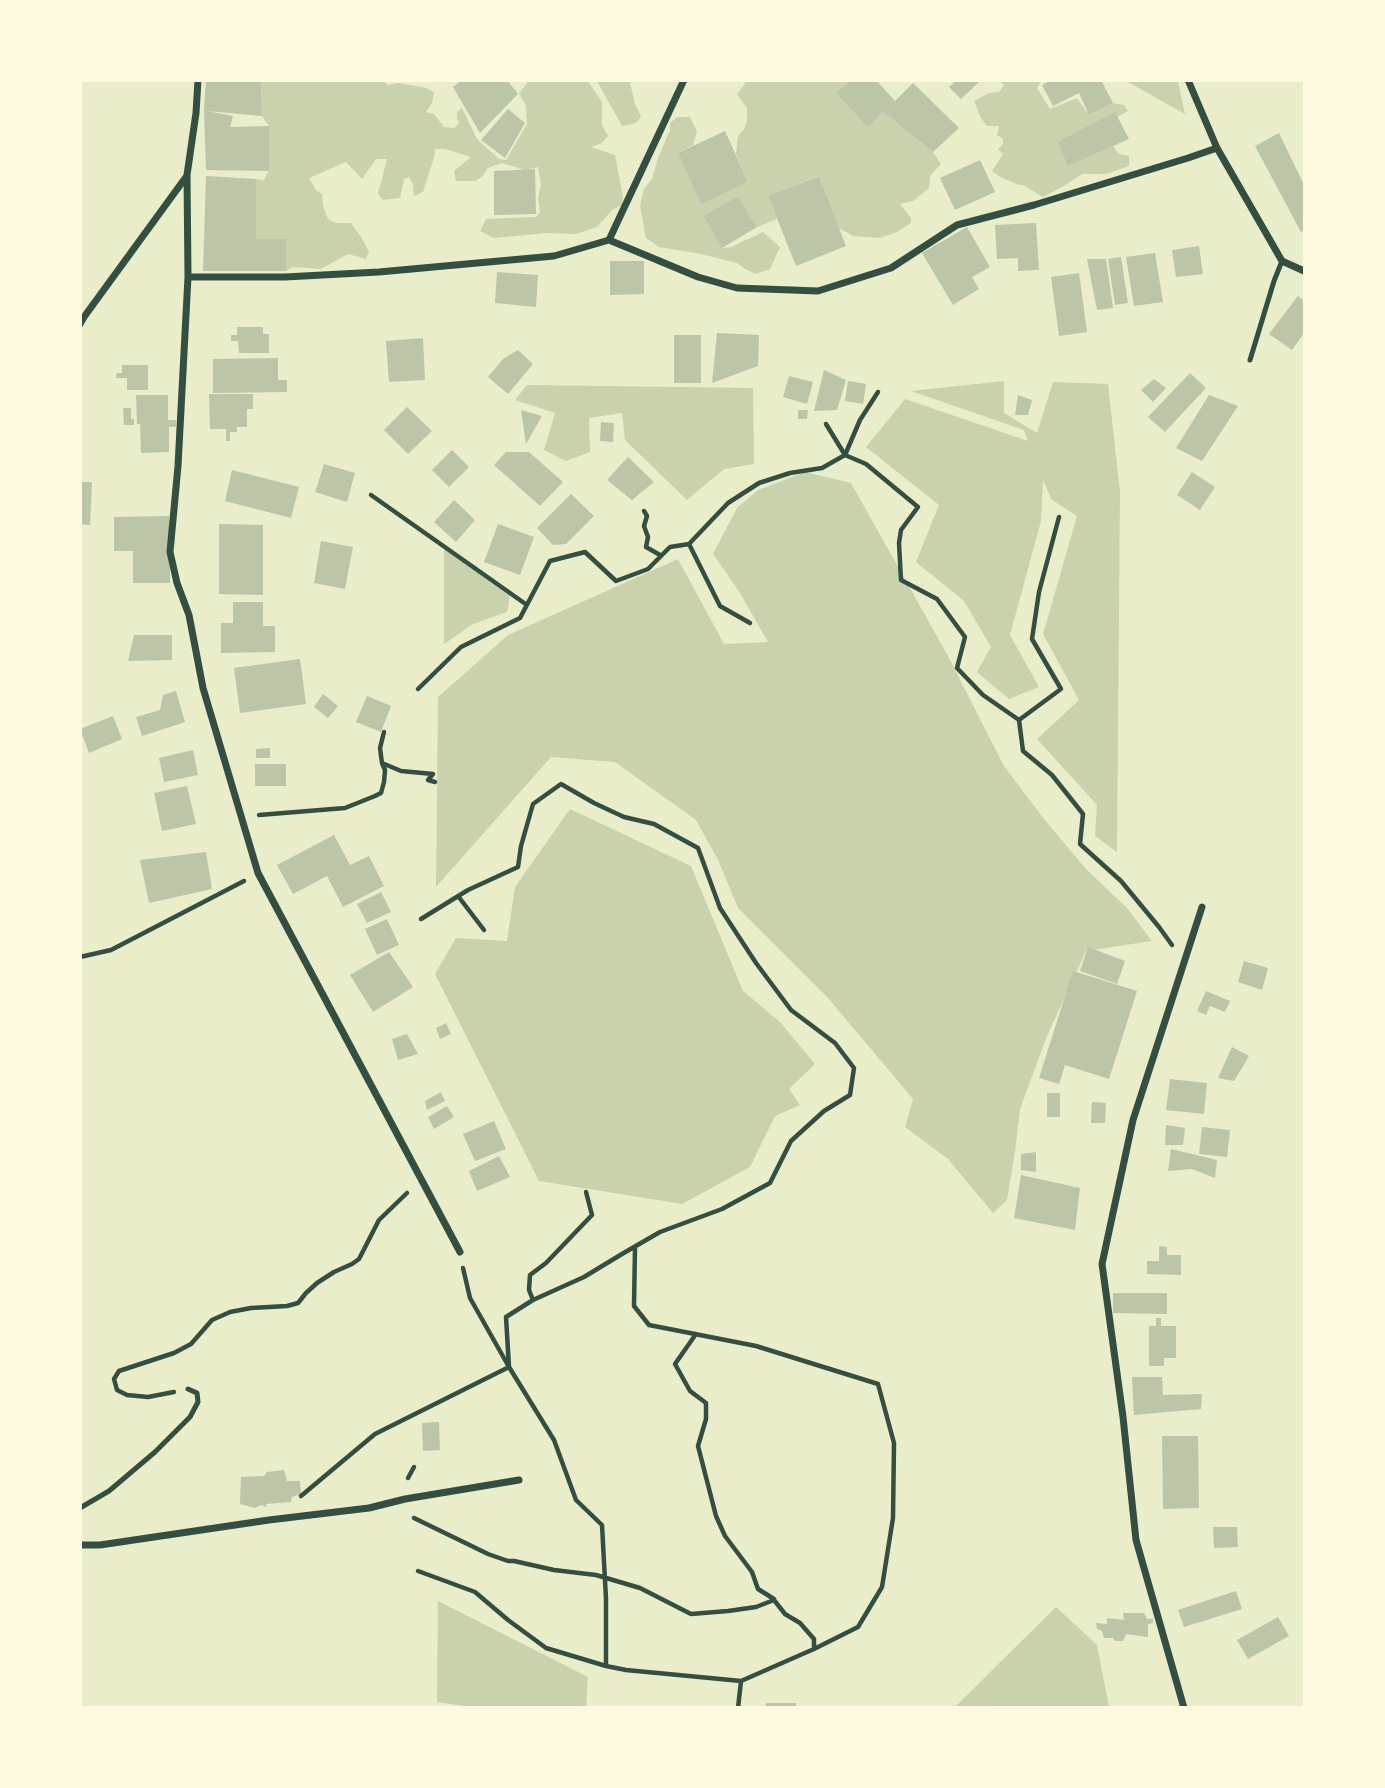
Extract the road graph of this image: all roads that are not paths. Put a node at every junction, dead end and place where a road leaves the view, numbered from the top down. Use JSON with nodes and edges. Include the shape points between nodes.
{"nodes":[{"id":1,"x":198,"y":80,"type":"edge"},
{"id":2,"x":684,"y":80,"type":"edge"},
{"id":3,"x":1188,"y":80,"type":"edge"},
{"id":4,"x":1216,"y":148,"type":"junction"},
{"id":5,"x":187,"y":175,"type":"junction"},
{"id":6,"x":609,"y":240,"type":"junction"},
{"id":7,"x":1282,"y":261,"type":"junction"},
{"id":8,"x":1304,"y":271,"type":"edge"},
{"id":9,"x":188,"y":277,"type":"junction"},
{"id":10,"x":82,"y":317,"type":"edge"},
{"id":11,"x":1250,"y":360,"type":"dead end"},
{"id":12,"x":1202,"y":907,"type":"dead end"},
{"id":13,"x":460,"y":1252,"type":"road end"},
{"id":14,"x":188,"y":1389,"type":"road end"},
{"id":15,"x":519,"y":1480,"type":"dead end"},
{"id":16,"x":80,"y":1508,"type":"edge"},
{"id":17,"x":80,"y":1545,"type":"edge"},
{"id":18,"x":1184,"y":1707,"type":"edge"}],
"edges":[{"from":1,"to":5,"type":"street"},
{"from":2,"to":6,"type":"street"},
{"from":3,"to":4,"type":"street"},
{"from":4,"to":6,"type":"street","via":[[957,225],[891,268],[818,291],[737,288]]},
{"from":4,"to":7,"type":"street"},
{"from":5,"to":9,"type":"street"},
{"from":5,"to":10,"type":"street"},
{"from":6,"to":9,"type":"street","via":[[554,256],[379,272]]},
{"from":7,"to":8,"type":"street"},
{"from":7,"to":11,"type":"lane"},
{"from":9,"to":13,"type":"street","via":[[170,552],[189,615],[203,688],[258,873]]},
{"from":12,"to":18,"type":"street","via":[[1133,1120],[1102,1265],[1136,1540]]},
{"from":14,"to":16,"type":"lane","via":[[197,1393],[198,1402],[190,1417],[108,1491]]},
{"from":15,"to":17,"type":"street","via":[[369,1508]]}]}
